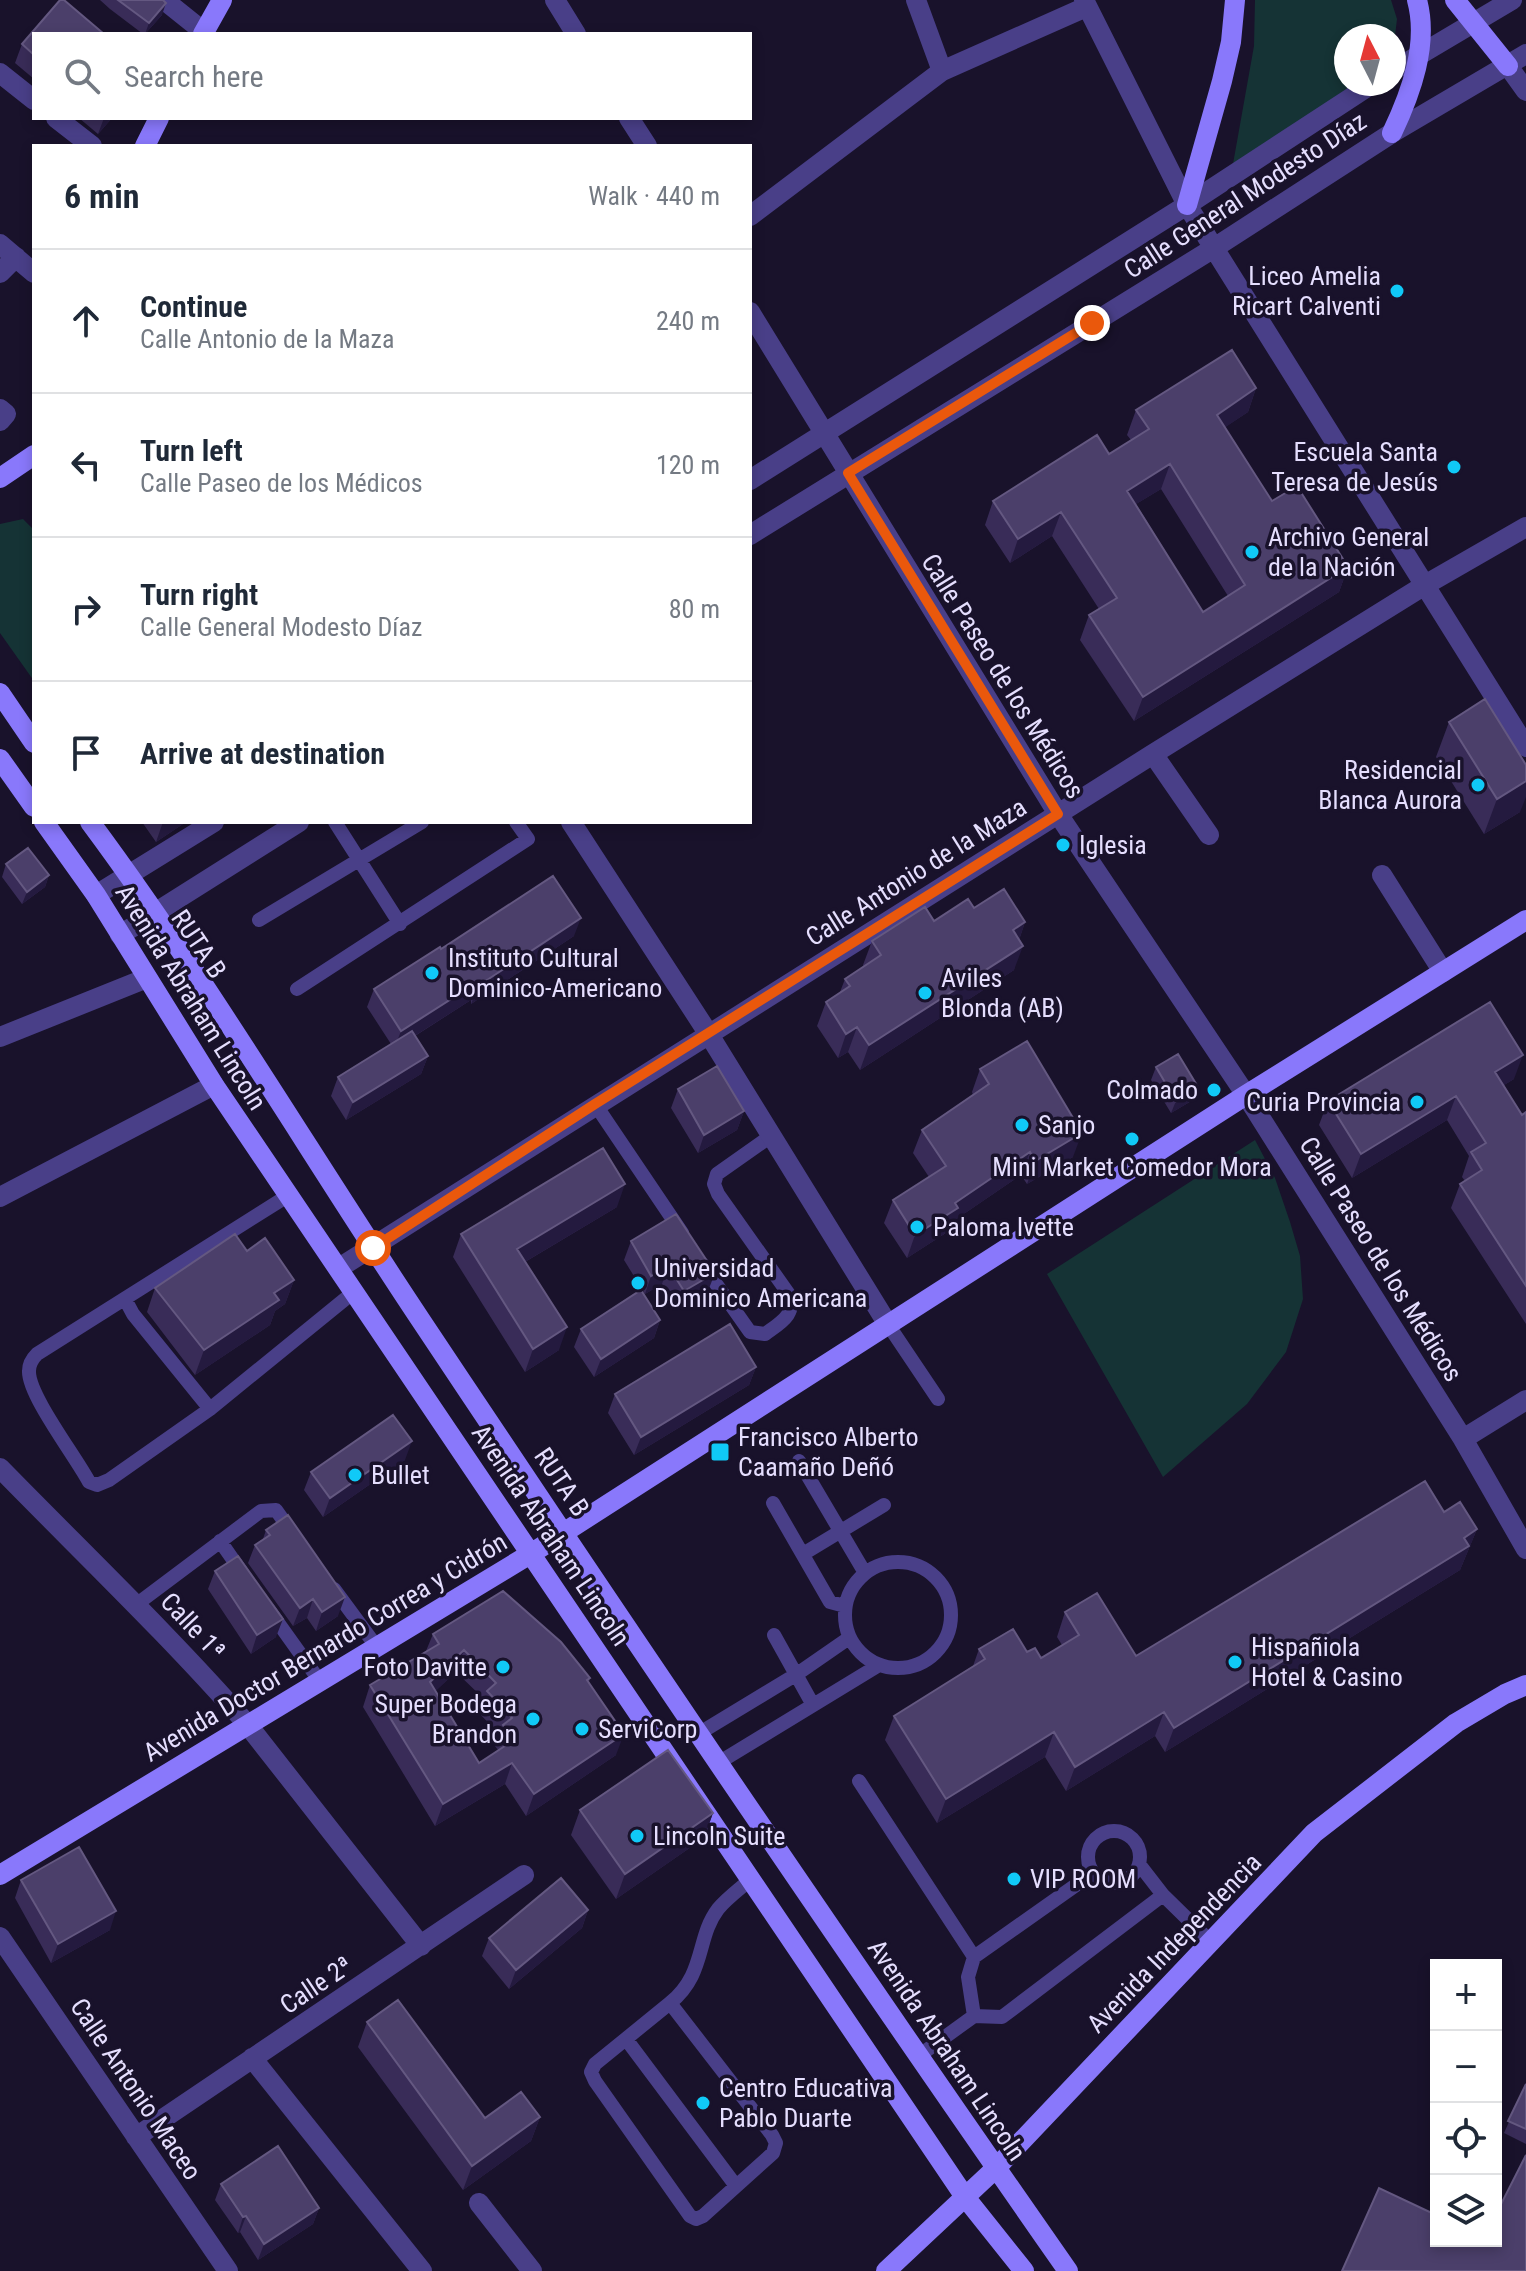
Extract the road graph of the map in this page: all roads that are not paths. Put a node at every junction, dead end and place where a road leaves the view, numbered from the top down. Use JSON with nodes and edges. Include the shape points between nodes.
{"nodes":[{"id":1,"x":164,"y":0,"type":"edge"},
{"id":2,"x":222,"y":0,"type":"edge"},
{"id":3,"x":555,"y":0,"type":"edge"},
{"id":4,"x":916,"y":0,"type":"edge"},
{"id":5,"x":1235,"y":0,"type":"edge"},
{"id":6,"x":1417,"y":0,"type":"edge"},
{"id":7,"x":1455,"y":0,"type":"edge"},
{"id":8,"x":1512,"y":0,"type":"edge"},
{"id":9,"x":1085,"y":4,"type":"edge"},
{"id":10,"x":1476,"y":24,"type":"junction"},
{"id":11,"x":203,"y":32,"type":"edge"},
{"id":12,"x":205,"y":32,"type":"edge"},
{"id":13,"x":575,"y":32,"type":"edge"},
{"id":14,"x":1418,"y":54,"type":"junction"},
{"id":15,"x":1526,"y":54,"type":"edge"},
{"id":16,"x":1406,"y":62,"type":"edge"},
{"id":17,"x":1508,"y":66,"type":"junction"},
{"id":18,"x":942,"y":71,"type":"junction"},
{"id":19,"x":0,"y":73,"type":"edge"},
{"id":20,"x":1526,"y":91,"type":"edge"},
{"id":21,"x":1354,"y":96,"type":"edge"},
{"id":22,"x":32,"y":98,"type":"edge"},
{"id":23,"x":59,"y":120,"type":"edge"},
{"id":24,"x":158,"y":120,"type":"edge"},
{"id":25,"x":630,"y":120,"type":"edge"},
{"id":26,"x":1392,"y":133,"type":"junction"},
{"id":27,"x":89,"y":144,"type":"edge"},
{"id":28,"x":146,"y":144,"type":"edge"},
{"id":29,"x":646,"y":144,"type":"edge"},
{"id":30,"x":1187,"y":205,"type":"junction"},
{"id":31,"x":752,"y":214,"type":"edge"},
{"id":32,"x":1214,"y":248,"type":"junction"},
{"id":33,"x":8,"y":250,"type":"edge"},
{"id":34,"x":32,"y":271,"type":"edge"},
{"id":35,"x":0,"y":273,"type":"edge"},
{"id":36,"x":752,"y":315,"type":"edge"},
{"id":37,"x":0,"y":409,"type":"edge"},
{"id":38,"x":0,"y":421,"type":"edge"},
{"id":39,"x":823,"y":434,"type":"junction"},
{"id":40,"x":32,"y":456,"type":"edge"},
{"id":41,"x":848,"y":473,"type":"junction"},
{"id":42,"x":0,"y":478,"type":"edge"},
{"id":43,"x":752,"y":479,"type":"edge"},
{"id":44,"x":1526,"y":527,"type":"edge"},
{"id":45,"x":752,"y":534,"type":"edge"},
{"id":46,"x":1425,"y":585,"type":"junction"},
{"id":47,"x":0,"y":693,"type":"edge"},
{"id":48,"x":32,"y":740,"type":"edge"},
{"id":49,"x":1526,"y":747,"type":"edge"},
{"id":50,"x":1153,"y":754,"type":"junction"},
{"id":51,"x":0,"y":759,"type":"edge"},
{"id":52,"x":32,"y":804,"type":"edge"},
{"id":53,"x":1058,"y":814,"type":"junction"},
{"id":54,"x":45,"y":824,"type":"edge"},
{"id":55,"x":90,"y":824,"type":"edge"},
{"id":56,"x":91,"y":824,"type":"edge"},
{"id":57,"x":211,"y":824,"type":"edge"},
{"id":58,"x":296,"y":824,"type":"edge"},
{"id":59,"x":336,"y":824,"type":"edge"},
{"id":60,"x":419,"y":824,"type":"edge"},
{"id":61,"x":517,"y":824,"type":"edge"},
{"id":62,"x":572,"y":824,"type":"edge"},
{"id":63,"x":1209,"y":835,"type":"dead end"},
{"id":64,"x":359,"y":860,"type":"junction"},
{"id":65,"x":1382,"y":875,"type":"dead end"},
{"id":66,"x":130,"y":876,"type":"junction"},
{"id":67,"x":96,"y":895,"type":"junction"},
{"id":68,"x":156,"y":914,"type":"junction"},
{"id":69,"x":259,"y":920,"type":"dead end"},
{"id":70,"x":1526,"y":920,"type":"edge"},
{"id":71,"x":400,"y":924,"type":"junction"},
{"id":72,"x":120,"y":935,"type":"junction"},
{"id":73,"x":1443,"y":972,"type":"junction"},
{"id":74,"x":147,"y":978,"type":"junction"},
{"id":75,"x":297,"y":989,"type":"dead end"},
{"id":76,"x":708,"y":1033,"type":"junction"},
{"id":77,"x":0,"y":1037,"type":"edge"},
{"id":78,"x":214,"y":1085,"type":"junction"},
{"id":79,"x":1246,"y":1095,"type":"junction"},
{"id":80,"x":595,"y":1104,"type":"junction"},
{"id":81,"x":771,"y":1136,"type":"junction"},
{"id":82,"x":289,"y":1195,"type":"junction"},
{"id":83,"x":0,"y":1197,"type":"edge"},
{"id":84,"x":373,"y":1248,"type":"junction"},
{"id":85,"x":339,"y":1268,"type":"junction"},
{"id":86,"x":355,"y":1291,"type":"junction"},
{"id":87,"x":125,"y":1299,"type":"junction"},
{"id":88,"x":887,"y":1323,"type":"junction"},
{"id":89,"x":938,"y":1399,"type":"dead end"},
{"id":90,"x":1526,"y":1400,"type":"edge"},
{"id":91,"x":210,"y":1409,"type":"junction"},
{"id":92,"x":1463,"y":1439,"type":"junction"},
{"id":93,"x":799,"y":1461,"type":"dead end"},
{"id":94,"x":0,"y":1468,"type":"edge"},
{"id":95,"x":773,"y":1503,"type":"dead end"},
{"id":96,"x":884,"y":1505,"type":"dead end"},
{"id":97,"x":841,"y":1531,"type":"junction"},
{"id":98,"x":562,"y":1533,"type":"junction"},
{"id":99,"x":220,"y":1541,"type":"junction"},
{"id":100,"x":303,"y":1547,"type":"edge"},
{"id":101,"x":1526,"y":1549,"type":"edge"},
{"id":102,"x":532,"y":1553,"type":"junction"},
{"id":103,"x":803,"y":1554,"type":"junction"},
{"id":104,"x":321,"y":1572,"type":"edge"},
{"id":105,"x":865,"y":1573,"type":"junction"},
{"id":106,"x":137,"y":1604,"type":"junction"},
{"id":107,"x":845,"y":1606,"type":"junction"},
{"id":108,"x":774,"y":1635,"type":"dead end"},
{"id":109,"x":849,"y":1638,"type":"junction"},
{"id":110,"x":376,"y":1646,"type":"junction"},
{"id":111,"x":879,"y":1665,"type":"junction"},
{"id":112,"x":797,"y":1674,"type":"junction"},
{"id":113,"x":319,"y":1680,"type":"junction"},
{"id":114,"x":1526,"y":1685,"type":"edge"},
{"id":115,"x":813,"y":1705,"type":"junction"},
{"id":116,"x":247,"y":1724,"type":"junction"},
{"id":117,"x":698,"y":1734,"type":"junction"},
{"id":118,"x":718,"y":1763,"type":"junction"},
{"id":119,"x":859,"y":1781,"type":"dead end"},
{"id":120,"x":1139,"y":1864,"type":"junction"},
{"id":121,"x":1093,"y":1873,"type":"junction"},
{"id":122,"x":0,"y":1875,"type":"edge"},
{"id":123,"x":524,"y":1875,"type":"dead end"},
{"id":124,"x":751,"y":1879,"type":"junction"},
{"id":125,"x":1163,"y":1895,"type":"junction"},
{"id":126,"x":0,"y":1937,"type":"edge"},
{"id":127,"x":1211,"y":1942,"type":"junction"},
{"id":128,"x":421,"y":1946,"type":"junction"},
{"id":129,"x":974,"y":1957,"type":"junction"},
{"id":130,"x":670,"y":2003,"type":"junction"},
{"id":131,"x":974,"y":2016,"type":"junction"},
{"id":132,"x":626,"y":2039,"type":"junction"},
{"id":133,"x":920,"y":2055,"type":"junction"},
{"id":134,"x":252,"y":2058,"type":"junction"},
{"id":135,"x":136,"y":2137,"type":"junction"},
{"id":136,"x":996,"y":2168,"type":"junction"},
{"id":137,"x":736,"y":2186,"type":"junction"},
{"id":138,"x":965,"y":2197,"type":"junction"},
{"id":139,"x":479,"y":2203,"type":"dead end"},
{"id":140,"x":228,"y":2271,"type":"edge"},
{"id":141,"x":422,"y":2271,"type":"edge"},
{"id":142,"x":532,"y":2271,"type":"edge"},
{"id":143,"x":886,"y":2271,"type":"edge"},
{"id":144,"x":1024,"y":2271,"type":"edge"},
{"id":145,"x":1068,"y":2271,"type":"edge"}],
"edges":[{"from":1,"to":11,"type":"street"},
{"from":2,"to":12,"type":"main road"},
{"from":3,"to":13,"type":"street"},
{"from":4,"to":18,"type":"street"},
{"from":5,"to":30,"type":"main road","via":[[1222,81]]},
{"from":6,"to":14,"type":"main road","via":[[1422,32]]},
{"from":7,"to":10,"type":"main road"},
{"from":8,"to":10,"type":"street"},
{"from":9,"to":18,"type":"street"},
{"from":9,"to":30,"type":"street"},
{"from":10,"to":14,"type":"street"},
{"from":10,"to":17,"type":"main road"},
{"from":14,"to":16,"type":"street"},
{"from":14,"to":26,"type":"main road"},
{"from":15,"to":17,"type":"street","name":"Calle General Modesto Díaz"},
{"from":17,"to":20,"type":"street"},
{"from":17,"to":26,"type":"street","name":"Calle General Modesto Díaz"},
{"from":18,"to":31,"type":"street"},
{"from":19,"to":22,"type":"street"},
{"from":21,"to":30,"type":"street","name":"Calle General Modesto Díaz"},
{"from":23,"to":27,"type":"street"},
{"from":24,"to":28,"type":"main road"},
{"from":25,"to":29,"type":"street"},
{"from":26,"to":32,"type":"street","name":"Calle General Modesto Díaz"},
{"from":30,"to":32,"type":"street"},
{"from":30,"to":39,"type":"street","name":"Calle General Modesto Díaz"},
{"from":32,"to":41,"type":"street","name":"Calle General Modesto Díaz"},
{"from":32,"to":46,"type":"street"},
{"from":33,"to":34,"type":"street"},
{"from":33,"to":35,"type":"street"},
{"from":36,"to":39,"type":"street","name":"Calle Paseo de los Médicos"},
{"from":37,"to":38,"type":"street","via":[[6,414]]},
{"from":39,"to":41,"type":"street","name":"Calle Paseo de los Médicos"},
{"from":39,"to":43,"type":"street","name":"Calle General Modesto Díaz"},
{"from":40,"to":42,"type":"main road"},
{"from":41,"to":45,"type":"street","name":"Calle General Modesto Díaz"},
{"from":41,"to":53,"type":"street","name":"Calle Paseo de los Médicos"},
{"from":44,"to":46,"type":"street","name":"Calle Antonio de la Maza"},
{"from":46,"to":49,"type":"street"},
{"from":46,"to":50,"type":"street","name":"Calle Antonio de la Maza"},
{"from":47,"to":48,"type":"main road"},
{"from":50,"to":53,"type":"street","name":"Calle Antonio de la Maza"},
{"from":50,"to":63,"type":"street"},
{"from":51,"to":52,"type":"main road"},
{"from":53,"to":76,"type":"street","name":"Calle Antonio de la Maza"},
{"from":53,"to":79,"type":"street","name":"Calle Paseo de los Médicos"},
{"from":54,"to":67,"type":"main road","name":"Avenida Abraham Lincoln"},
{"from":55,"to":133,"type":"lane","name":"RUTA B"},
{"from":56,"to":66,"type":"main road","name":"Avenida Abraham Lincoln"},
{"from":57,"to":66,"type":"street"},
{"from":58,"to":68,"type":"street"},
{"from":59,"to":64,"type":"lane"},
{"from":60,"to":64,"type":"lane"},
{"from":61,"to":71,"type":"lane","via":[[528,839]]},
{"from":62,"to":76,"type":"street"},
{"from":64,"to":69,"type":"lane"},
{"from":64,"to":71,"type":"lane"},
{"from":65,"to":73,"type":"street"},
{"from":66,"to":67,"type":"street"},
{"from":66,"to":68,"type":"main road","name":"Avenida Abraham Lincoln"},
{"from":67,"to":72,"type":"main road","name":"Avenida Abraham Lincoln"},
{"from":68,"to":72,"type":"street"},
{"from":68,"to":84,"type":"main road","name":"Avenida Abraham Lincoln"},
{"from":70,"to":73,"type":"main road","name":"Avenida Doctor Bernardo Correa y Cidrón"},
{"from":71,"to":75,"type":"lane"},
{"from":72,"to":74,"type":"main road","name":"Avenida Abraham Lincoln"},
{"from":73,"to":79,"type":"main road","name":"Avenida Doctor Bernardo Correa y Cidrón"},
{"from":74,"to":77,"type":"street"},
{"from":74,"to":78,"type":"main road","name":"Avenida Abraham Lincoln"},
{"from":76,"to":80,"type":"street","name":"Calle Antonio de la Maza"},
{"from":76,"to":81,"type":"street"},
{"from":78,"to":82,"type":"main road","name":"Avenida Abraham Lincoln"},
{"from":78,"to":83,"type":"street"},
{"from":79,"to":88,"type":"main road","name":"Avenida Doctor Bernardo Correa y Cidrón"},
{"from":79,"to":92,"type":"street","name":"Calle Paseo de los Médicos"},
{"from":80,"to":81,"type":"lane","via":[[743,1325],[755,1335],[785,1320],[792,1301],[714,1184],[717,1174]]},
{"from":80,"to":84,"type":"street","name":"Calle Antonio de la Maza"},
{"from":81,"to":88,"type":"street"},
{"from":82,"to":85,"type":"main road","name":"Avenida Abraham Lincoln"},
{"from":82,"to":87,"type":"lane"},
{"from":84,"to":85,"type":"street","name":"Calle Antonio de la Maza"},
{"from":84,"to":98,"type":"main road","name":"Avenida Abraham Lincoln"},
{"from":85,"to":86,"type":"main road","name":"Avenida Abraham Lincoln"},
{"from":86,"to":91,"type":"lane"},
{"from":86,"to":102,"type":"main road","name":"Avenida Abraham Lincoln"},
{"from":87,"to":91,"type":"lane"},
{"from":87,"to":91,"type":"lane","via":[[30,1361],[34,1391],[89,1482],[109,1480]]},
{"from":88,"to":89,"type":"lane"},
{"from":88,"to":98,"type":"main road","name":"Avenida Doctor Bernardo Correa y Cidrón"},
{"from":90,"to":92,"type":"street"},
{"from":92,"to":101,"type":"street","name":"Calle Paseo de los Médicos"},
{"from":93,"to":97,"type":"lane"},
{"from":94,"to":106,"type":"street","name":"Calle 1ª"},
{"from":95,"to":103,"type":"lane"},
{"from":96,"to":97,"type":"lane"},
{"from":97,"to":103,"type":"lane"},
{"from":97,"to":105,"type":"lane"},
{"from":98,"to":102,"type":"main road","name":"Avenida Doctor Bernardo Correa y Cidrón"},
{"from":98,"to":117,"type":"main road","name":"Avenida Abraham Lincoln"},
{"from":99,"to":100,"type":"lane","via":[[261,1511],[276,1510]]},
{"from":99,"to":106,"type":"lane"},
{"from":99,"to":113,"type":"lane"},
{"from":102,"to":110,"type":"main road","name":"Avenida Doctor Bernardo Correa y Cidrón"},
{"from":102,"to":124,"type":"main road","name":"Avenida Abraham Lincoln"},
{"from":103,"to":107,"type":"lane","via":[[830,1602]]},
{"from":104,"to":110,"type":"lane"},
{"from":105,"to":107,"type":"lane"},
{"from":105,"to":111,"type":"lane","via":[[913,1559],[949,1597],[952,1617],[936,1653],[899,1669]]},
{"from":106,"to":116,"type":"street","name":"Calle 1ª"},
{"from":107,"to":109,"type":"lane"},
{"from":108,"to":112,"type":"lane"},
{"from":109,"to":111,"type":"lane"},
{"from":109,"to":112,"type":"lane"},
{"from":110,"to":113,"type":"main road","name":"Avenida Doctor Bernardo Correa y Cidrón"},
{"from":111,"to":115,"type":"lane"},
{"from":112,"to":115,"type":"lane"},
{"from":112,"to":117,"type":"lane"},
{"from":113,"to":116,"type":"main road","name":"Avenida Doctor Bernardo Correa y Cidrón"},
{"from":114,"to":127,"type":"main road","name":"Avenida Independencia","via":[[1456,1723],[1314,1833]]},
{"from":115,"to":118,"type":"lane"},
{"from":116,"to":122,"type":"main road","name":"Avenida Doctor Bernardo Correa y Cidrón"},
{"from":116,"to":128,"type":"street","name":"Calle 1ª"},
{"from":117,"to":118,"type":"main road","name":"Avenida Abraham Lincoln"},
{"from":118,"to":133,"type":"main road","name":"Avenida Abraham Lincoln"},
{"from":119,"to":129,"type":"lane"},
{"from":120,"to":121,"type":"lane","via":[[1130,1878],[1115,1884]]},
{"from":120,"to":121,"type":"lane","via":[[1134,1841],[1120,1832],[1104,1833],[1088,1850]]},
{"from":120,"to":125,"type":"lane"},
{"from":121,"to":129,"type":"lane"},
{"from":123,"to":128,"type":"street","name":"Calle 2ª"},
{"from":124,"to":130,"type":"lane","via":[[719,1908],[692,1979]]},
{"from":124,"to":138,"type":"main road","name":"Avenida Abraham Lincoln"},
{"from":125,"to":127,"type":"lane"},
{"from":125,"to":131,"type":"lane","via":[[1002,2017]]},
{"from":126,"to":135,"type":"street","name":"Calle Antonio Maceo"},
{"from":127,"to":136,"type":"main road","name":"Avenida Independencia"},
{"from":128,"to":134,"type":"street","name":"Calle 2ª"},
{"from":129,"to":131,"type":"lane","via":[[968,1977]]},
{"from":130,"to":132,"type":"lane"},
{"from":130,"to":137,"type":"lane","via":[[776,2143],[773,2153]]},
{"from":131,"to":133,"type":"lane"},
{"from":132,"to":137,"type":"lane"},
{"from":132,"to":137,"type":"lane","via":[[591,2072],[690,2216],[703,2216]]},
{"from":133,"to":136,"type":"lane","name":"RUTA B"},
{"from":134,"to":135,"type":"street","name":"Calle 2ª"},
{"from":134,"to":141,"type":"street"},
{"from":135,"to":140,"type":"street","name":"Calle Antonio Maceo"},
{"from":136,"to":138,"type":"main road","name":"Avenida Independencia"},
{"from":136,"to":145,"type":"main road","name":"Avenida Abraham Lincoln"},
{"from":138,"to":143,"type":"main road","name":"Avenida Independencia"},
{"from":138,"to":144,"type":"main road","name":"Avenida Abraham Lincoln"},
{"from":139,"to":142,"type":"street"}]}
